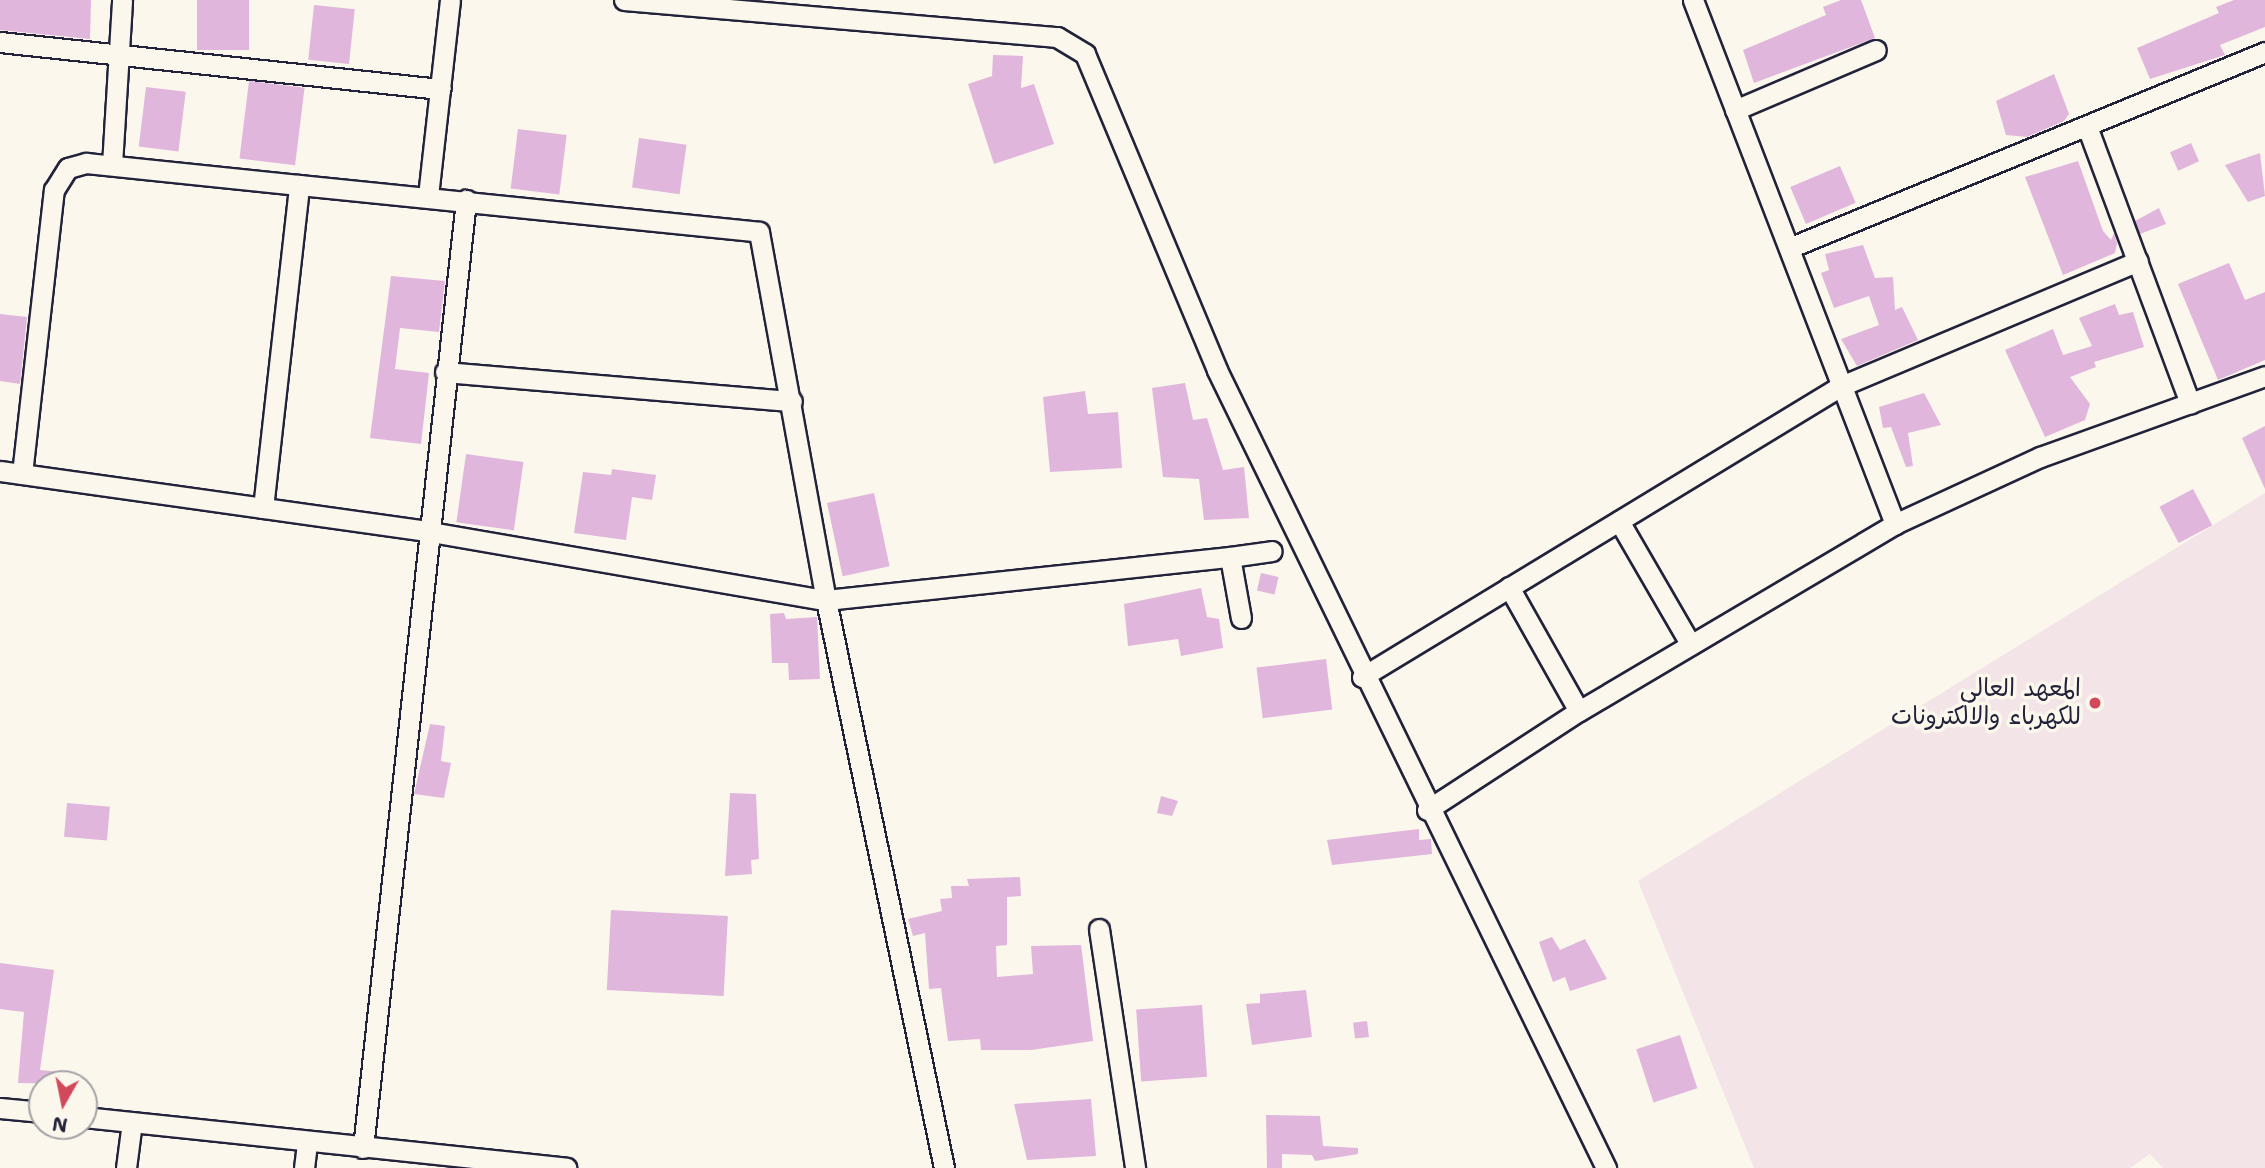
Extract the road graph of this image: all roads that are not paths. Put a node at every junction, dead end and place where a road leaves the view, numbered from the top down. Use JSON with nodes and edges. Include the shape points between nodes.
{"nodes":[{"id":1,"x":122,"y":0,"type":"edge"},
{"id":2,"x":450,"y":0,"type":"edge"},
{"id":3,"x":624,"y":0,"type":"edge"},
{"id":4,"x":1693,"y":0,"type":"edge"},
{"id":5,"x":0,"y":42,"type":"edge"},
{"id":6,"x":1876,"y":50,"type":"dead end"},
{"id":7,"x":2265,"y":51,"type":"edge"},
{"id":8,"x":118,"y":55,"type":"junction"},
{"id":9,"x":440,"y":89,"type":"junction"},
{"id":10,"x":1735,"y":110,"type":"junction"},
{"id":11,"x":2088,"y":129,"type":"junction"},
{"id":12,"x":112,"y":166,"type":"junction"},
{"id":13,"x":299,"y":185,"type":"junction"},
{"id":14,"x":428,"y":196,"type":"junction"},
{"id":15,"x":466,"y":200,"type":"junction"},
{"id":16,"x":1788,"y":247,"type":"junction"},
{"id":17,"x":2138,"y":261,"type":"junction"},
{"id":18,"x":445,"y":372,"type":"junction"},
{"id":19,"x":2265,"y":376,"type":"edge"},
{"id":20,"x":1841,"y":386,"type":"junction"},
{"id":21,"x":792,"y":401,"type":"junction"},
{"id":22,"x":2190,"y":404,"type":"junction"},
{"id":23,"x":0,"y":471,"type":"edge"},
{"id":24,"x":22,"y":474,"type":"junction"},
{"id":25,"x":263,"y":508,"type":"junction"},
{"id":26,"x":1619,"y":521,"type":"junction"},
{"id":27,"x":1895,"y":524,"type":"junction"},
{"id":28,"x":425,"y":531,"type":"junction"},
{"id":29,"x":1272,"y":551,"type":"dead end"},
{"id":30,"x":1230,"y":557,"type":"junction"},
{"id":31,"x":1509,"y":587,"type":"junction"},
{"id":32,"x":826,"y":600,"type":"junction"},
{"id":33,"x":1241,"y":618,"type":"dead end"},
{"id":34,"x":1691,"y":645,"type":"junction"},
{"id":35,"x":1362,"y":677,"type":"junction"},
{"id":36,"x":1579,"y":711,"type":"junction"},
{"id":37,"x":1427,"y":810,"type":"junction"},
{"id":38,"x":1100,"y":929,"type":"dead end"},
{"id":39,"x":0,"y":1108,"type":"edge"},
{"id":40,"x":28,"y":1111,"type":"edge"},
{"id":41,"x":98,"y":1118,"type":"edge"},
{"id":42,"x":132,"y":1122,"type":"junction"},
{"id":43,"x":307,"y":1142,"type":"junction"},
{"id":44,"x":363,"y":1148,"type":"junction"},
{"id":45,"x":479,"y":1164,"type":"edge"},
{"id":46,"x":126,"y":1168,"type":"edge"},
{"id":47,"x":304,"y":1168,"type":"edge"},
{"id":48,"x":566,"y":1168,"type":"edge"},
{"id":49,"x":944,"y":1168,"type":"edge"},
{"id":50,"x":1135,"y":1168,"type":"edge"},
{"id":51,"x":1606,"y":1168,"type":"edge"}],
"edges":[{"from":1,"to":8,"type":"street"},
{"from":2,"to":9,"type":"street"},
{"from":3,"to":35,"type":"street","via":[[1057,37],[1085,54],[1217,370]]},
{"from":4,"to":10,"type":"street"},
{"from":5,"to":8,"type":"street"},
{"from":6,"to":10,"type":"street"},
{"from":7,"to":11,"type":"street"},
{"from":8,"to":9,"type":"street"},
{"from":8,"to":12,"type":"street"},
{"from":9,"to":14,"type":"street"},
{"from":10,"to":16,"type":"street"},
{"from":11,"to":16,"type":"street"},
{"from":11,"to":17,"type":"street"},
{"from":12,"to":13,"type":"street"},
{"from":12,"to":24,"type":"street","via":[[68,168],[54,190]]},
{"from":13,"to":14,"type":"street"},
{"from":13,"to":25,"type":"street"},
{"from":14,"to":15,"type":"street"},
{"from":15,"to":18,"type":"street"},
{"from":15,"to":21,"type":"street","via":[[759,232]]},
{"from":16,"to":20,"type":"street"},
{"from":17,"to":20,"type":"street"},
{"from":17,"to":22,"type":"street"},
{"from":18,"to":21,"type":"street"},
{"from":18,"to":28,"type":"street"},
{"from":19,"to":22,"type":"street"},
{"from":20,"to":26,"type":"street"},
{"from":20,"to":27,"type":"street"},
{"from":21,"to":32,"type":"street"},
{"from":22,"to":27,"type":"street","via":[[2040,457]]},
{"from":23,"to":24,"type":"street"},
{"from":24,"to":25,"type":"street"},
{"from":25,"to":28,"type":"street"},
{"from":26,"to":31,"type":"street"},
{"from":26,"to":34,"type":"street"},
{"from":27,"to":34,"type":"street"},
{"from":28,"to":32,"type":"street"},
{"from":28,"to":44,"type":"street"},
{"from":29,"to":30,"type":"street"},
{"from":30,"to":32,"type":"street"},
{"from":30,"to":33,"type":"street"},
{"from":31,"to":35,"type":"street"},
{"from":31,"to":36,"type":"street"},
{"from":32,"to":49,"type":"street"},
{"from":34,"to":36,"type":"street"},
{"from":35,"to":37,"type":"street"},
{"from":36,"to":37,"type":"street"},
{"from":37,"to":51,"type":"street"},
{"from":38,"to":50,"type":"street"},
{"from":39,"to":40,"type":"street"},
{"from":41,"to":42,"type":"street"},
{"from":42,"to":43,"type":"street"},
{"from":42,"to":46,"type":"street"},
{"from":43,"to":44,"type":"street"},
{"from":43,"to":47,"type":"street"},
{"from":44,"to":45,"type":"street"},
{"from":45,"to":48,"type":"street"}]}
